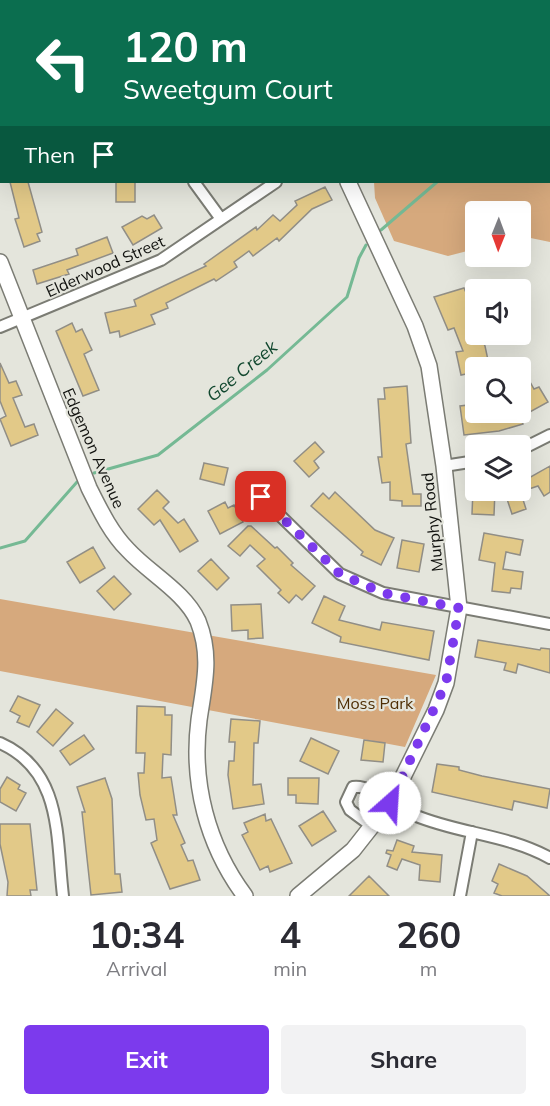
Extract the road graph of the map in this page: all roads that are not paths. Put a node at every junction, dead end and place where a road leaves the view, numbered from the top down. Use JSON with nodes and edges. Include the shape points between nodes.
{"nodes":[{"id":1,"x":195,"y":183,"type":"edge"},
{"id":2,"x":275,"y":183,"type":"edge"},
{"id":3,"x":348,"y":183,"type":"edge"},
{"id":4,"x":221,"y":219,"type":"junction"},
{"id":5,"x":0,"y":262,"type":"edge"},
{"id":6,"x":20,"y":319,"type":"junction"},
{"id":7,"x":0,"y":327,"type":"edge"},
{"id":8,"x":550,"y":435,"type":"edge"},
{"id":9,"x":531,"y":444,"type":"edge"},
{"id":10,"x":465,"y":463,"type":"edge"},
{"id":11,"x":444,"y":466,"type":"junction"},
{"id":12,"x":261,"y":497,"type":"dead end"},
{"id":13,"x":459,"y":608,"type":"junction"},
{"id":14,"x":550,"y":624,"type":"edge"},
{"id":15,"x":0,"y":743,"type":"edge"},
{"id":16,"x":390,"y":803,"type":"junction"},
{"id":17,"x":373,"y":827,"type":"junction"},
{"id":18,"x":472,"y":832,"type":"junction"},
{"id":19,"x":550,"y":858,"type":"edge"},
{"id":20,"x":63,"y":896,"type":"edge"},
{"id":21,"x":245,"y":896,"type":"edge"},
{"id":22,"x":298,"y":896,"type":"edge"},
{"id":23,"x":460,"y":896,"type":"edge"}],
"edges":[{"from":1,"to":4,"type":"street"},
{"from":2,"to":4,"type":"street","name":"Elderwood Street"},
{"from":3,"to":11,"type":"street","name":"Murphy Road","via":[[392,272],[429,366]]},
{"from":4,"to":6,"type":"street","name":"Elderwood Street","via":[[161,260]]},
{"from":5,"to":6,"type":"street","name":"Edgemon Avenue"},
{"from":6,"to":7,"type":"street","name":"Elderwood Street"},
{"from":6,"to":21,"type":"street","name":"Edgemon Avenue","via":[[89,488],[107,522],[126,549],[180,596],[197,619],[207,657],[196,751],[198,781],[211,832],[227,872]]},
{"from":8,"to":9,"type":"street"},
{"from":10,"to":11,"type":"street"},
{"from":11,"to":13,"type":"street","name":"Murphy Road"},
{"from":12,"to":13,"type":"street","via":[[340,574],[383,593]]},
{"from":13,"to":14,"type":"street"},
{"from":13,"to":16,"type":"street","name":"Murphy Road","via":[[446,683]]},
{"from":15,"to":20,"type":"street","via":[[31,763],[48,788]]},
{"from":16,"to":17,"type":"street","name":"Murphy Road"},
{"from":16,"to":17,"type":"street","via":[[361,785],[348,793],[346,802],[350,810]]},
{"from":16,"to":18,"type":"street","via":[[434,822]]},
{"from":17,"to":22,"type":"street","name":"Murphy Road"},
{"from":18,"to":19,"type":"street","via":[[526,845]]},
{"from":18,"to":23,"type":"street"}]}
